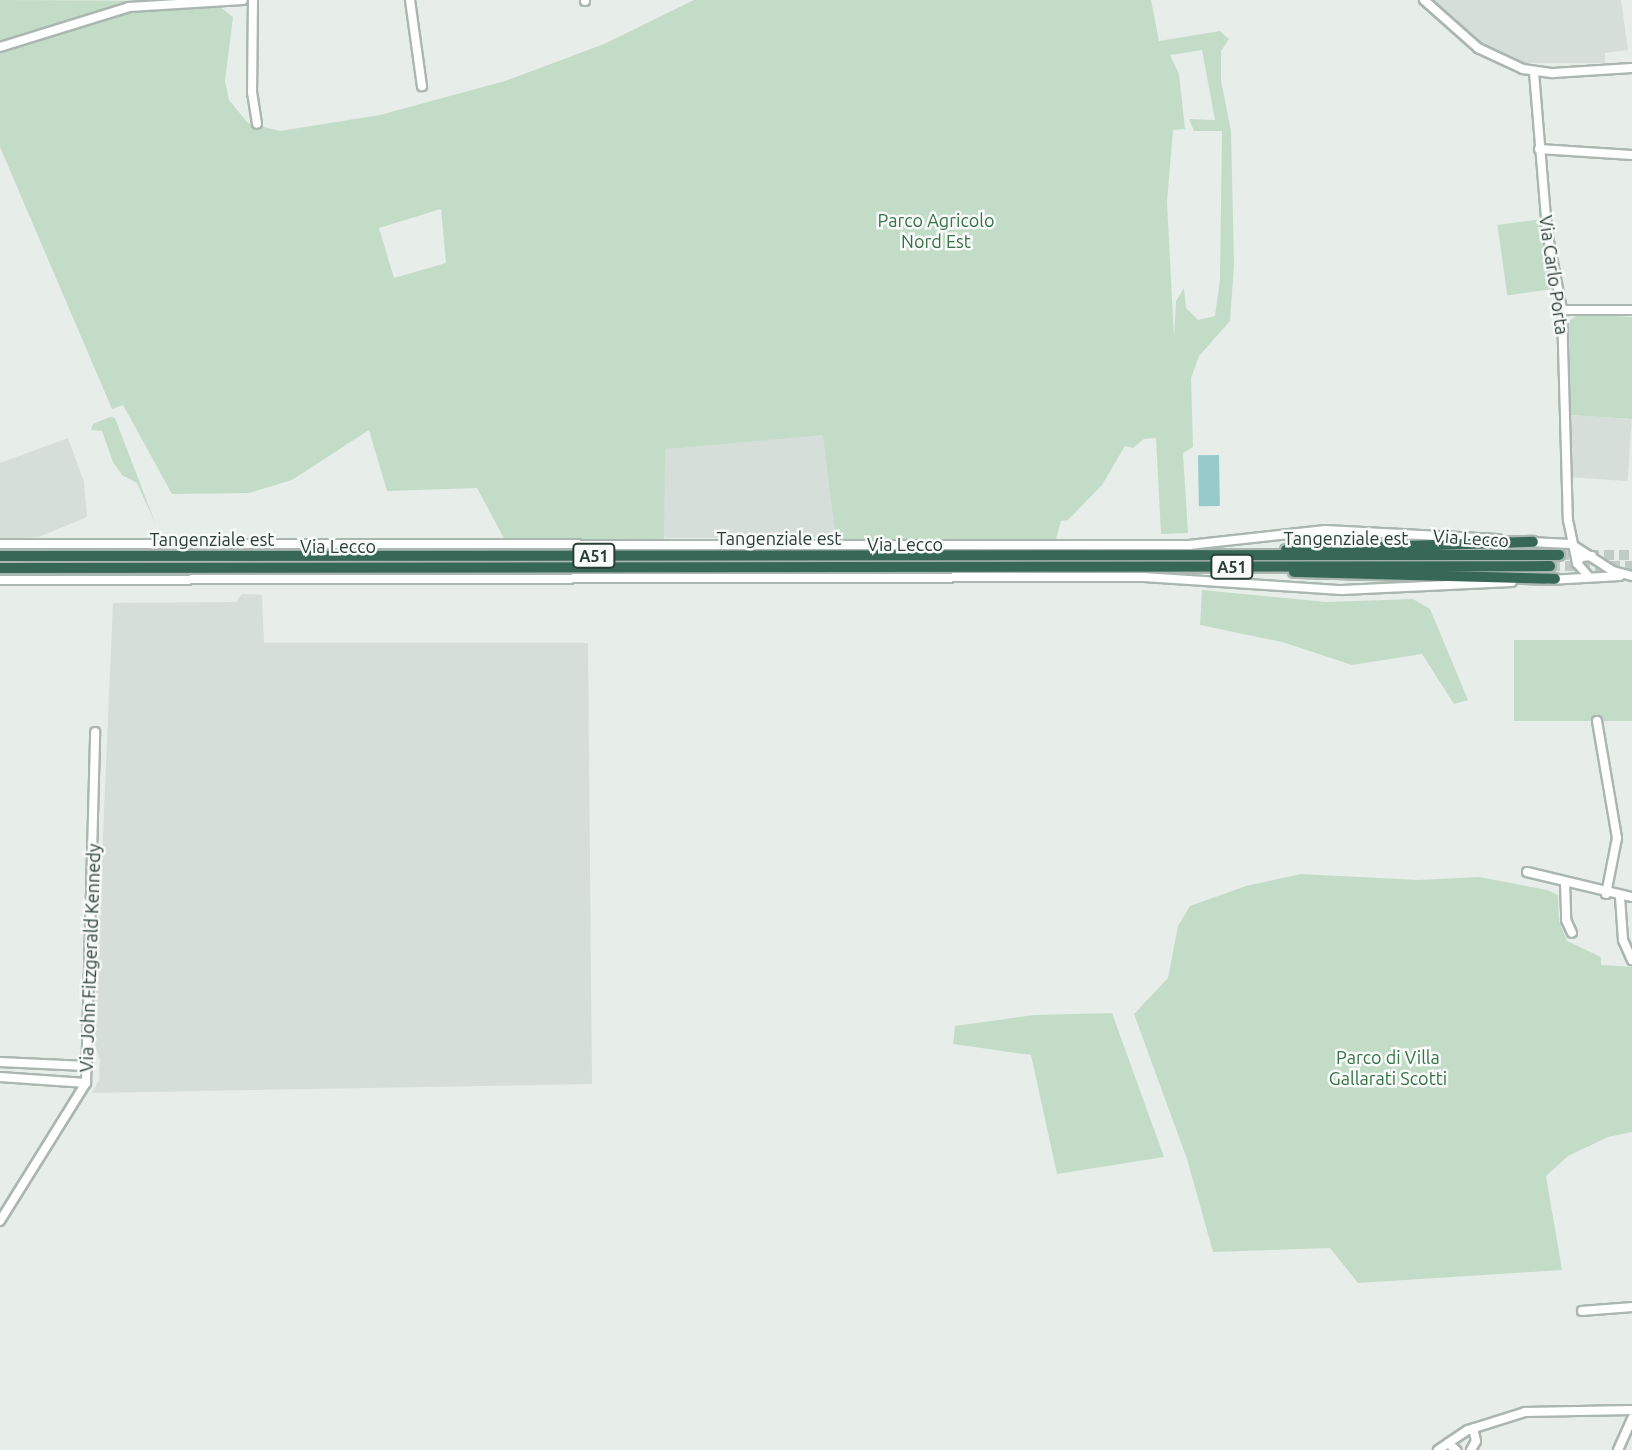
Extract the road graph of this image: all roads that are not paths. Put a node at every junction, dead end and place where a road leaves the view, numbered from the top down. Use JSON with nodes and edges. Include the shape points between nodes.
{"nodes":[{"id":1,"x":243,"y":0,"type":"edge"},
{"id":2,"x":253,"y":0,"type":"edge"},
{"id":3,"x":410,"y":0,"type":"edge"},
{"id":4,"x":1424,"y":0,"type":"edge"},
{"id":5,"x":0,"y":47,"type":"edge"},
{"id":6,"x":1632,"y":68,"type":"edge"},
{"id":7,"x":1534,"y":72,"type":"junction"},
{"id":8,"x":422,"y":86,"type":"dead end"},
{"id":9,"x":257,"y":124,"type":"dead end"},
{"id":10,"x":1539,"y":149,"type":"junction"},
{"id":11,"x":1632,"y":155,"type":"edge"},
{"id":12,"x":1562,"y":310,"type":"junction"},
{"id":13,"x":1632,"y":310,"type":"edge"},
{"id":14,"x":1568,"y":520,"type":"junction"},
{"id":15,"x":1538,"y":543,"type":"junction"},
{"id":16,"x":0,"y":544,"type":"edge"},
{"id":17,"x":1571,"y":544,"type":"junction"},
{"id":18,"x":1585,"y":549,"type":"junction"},
{"id":19,"x":1559,"y":555,"type":"tunnel mouth"},
{"id":20,"x":0,"y":556,"type":"edge"},
{"id":21,"x":1596,"y":559,"type":"junction"},
{"id":22,"x":1247,"y":561,"type":"junction"},
{"id":23,"x":1577,"y":563,"type":"junction"},
{"id":24,"x":1550,"y":566,"type":"tunnel mouth"},
{"id":25,"x":0,"y":568,"type":"edge"},
{"id":26,"x":1632,"y":576,"type":"edge"},
{"id":27,"x":1589,"y":577,"type":"junction"},
{"id":28,"x":1555,"y":579,"type":"junction"},
{"id":29,"x":0,"y":580,"type":"edge"},
{"id":30,"x":1597,"y":721,"type":"dead end"},
{"id":31,"x":95,"y":732,"type":"dead end"},
{"id":32,"x":1527,"y":872,"type":"dead end"},
{"id":33,"x":1565,"y":883,"type":"junction"},
{"id":34,"x":1606,"y":894,"type":"junction"},
{"id":35,"x":1620,"y":897,"type":"junction"},
{"id":36,"x":1632,"y":897,"type":"edge"},
{"id":37,"x":1572,"y":933,"type":"dead end"},
{"id":38,"x":1632,"y":960,"type":"edge"},
{"id":39,"x":0,"y":1062,"type":"edge"},
{"id":40,"x":86,"y":1066,"type":"junction"},
{"id":41,"x":0,"y":1077,"type":"edge"},
{"id":42,"x":86,"y":1083,"type":"junction"},
{"id":43,"x":10,"y":1204,"type":"junction"},
{"id":44,"x":0,"y":1205,"type":"edge"},
{"id":45,"x":0,"y":1221,"type":"edge"},
{"id":46,"x":1632,"y":1307,"type":"edge"},
{"id":47,"x":1582,"y":1311,"type":"dead end"},
{"id":48,"x":1632,"y":1410,"type":"edge"},
{"id":49,"x":1632,"y":1418,"type":"edge"},
{"id":50,"x":1473,"y":1428,"type":"junction"},
{"id":51,"x":1448,"y":1443,"type":"junction"},
{"id":52,"x":1438,"y":1450,"type":"edge"},
{"id":53,"x":1456,"y":1450,"type":"edge"},
{"id":54,"x":1471,"y":1450,"type":"edge"},
{"id":55,"x":1618,"y":1450,"type":"edge"}],
"edges":[{"from":1,"to":5,"type":"street","via":[[130,7]]},
{"from":2,"to":9,"type":"street","via":[[252,92]]},
{"from":3,"to":8,"type":"street"},
{"from":4,"to":7,"type":"street","via":[[1478,48]]},
{"from":6,"to":7,"type":"street"},
{"from":7,"to":10,"type":"street","name":"Via Carlo Porta"},
{"from":10,"to":11,"type":"street"},
{"from":10,"to":12,"type":"street","name":"Via Carlo Porta","via":[[1553,281]]},
{"from":12,"to":13,"type":"street"},
{"from":12,"to":14,"type":"street","name":"Via Carlo Porta"},
{"from":14,"to":15,"type":"street","via":[[1562,535]]},
{"from":14,"to":17,"type":"street","name":"Via Carlo Porta"},
{"from":14,"to":18,"type":"street","name":"Via Carlo Porta"},
{"from":15,"to":16,"type":"street","name":"Via Lecco","via":[[1325,530],[1189,545]]},
{"from":15,"to":17,"type":"street","name":"Via Lecco"},
{"from":15,"to":22,"type":"highway","via":[[1306,547]]},
{"from":17,"to":18,"type":"street","name":"Via Lecco"},
{"from":17,"to":23,"type":"street","name":"Via Carlo Porta"},
{"from":18,"to":21,"type":"street","name":"Via Lecco"},
{"from":19,"to":22,"type":"highway","name":"Tangenziale est","number":"A51"},
{"from":20,"to":22,"type":"highway","name":"Tangenziale est","number":"A51"},
{"from":21,"to":23,"type":"street","via":[[1584,556]]},
{"from":21,"to":26,"type":"street","name":"Via Lecco","via":[[1613,571]]},
{"from":21,"to":27,"type":"street","via":[[1598,567]]},
{"from":22,"to":24,"type":"highway","name":"Tangenziale est","number":"A51"},
{"from":22,"to":25,"type":"highway","name":"Tangenziale est","number":"A51"},
{"from":22,"to":28,"type":"highway","via":[[1319,576]]},
{"from":23,"to":27,"type":"street"},
{"from":26,"to":27,"type":"street","name":"Via Lecco"},
{"from":27,"to":28,"type":"street","name":"Via Lecco"},
{"from":28,"to":29,"type":"street","name":"Via Lecco","via":[[1342,590],[1143,577]]},
{"from":30,"to":34,"type":"street","via":[[1617,838]]},
{"from":31,"to":40,"type":"street","name":"Via John Fitzgerald Kennedy"},
{"from":32,"to":33,"type":"street"},
{"from":33,"to":34,"type":"street"},
{"from":33,"to":37,"type":"street","via":[[1566,920]]},
{"from":34,"to":35,"type":"street"},
{"from":35,"to":36,"type":"street"},
{"from":35,"to":38,"type":"street","via":[[1623,940]]},
{"from":39,"to":40,"type":"street"},
{"from":40,"to":42,"type":"street","name":"Via John Fitzgerald Kennedy"},
{"from":41,"to":42,"type":"street"},
{"from":42,"to":43,"type":"street","name":"Via John Fitzgerald Kennedy"},
{"from":43,"to":44,"type":"street"},
{"from":43,"to":45,"type":"street","name":"Via John Fitzgerald Kennedy"},
{"from":46,"to":47,"type":"street"},
{"from":48,"to":50,"type":"street","via":[[1525,1412]]},
{"from":49,"to":55,"type":"street"},
{"from":50,"to":51,"type":"street"},
{"from":50,"to":54,"type":"street","via":[[1476,1441]]},
{"from":51,"to":52,"type":"street"},
{"from":51,"to":53,"type":"street"}]}
